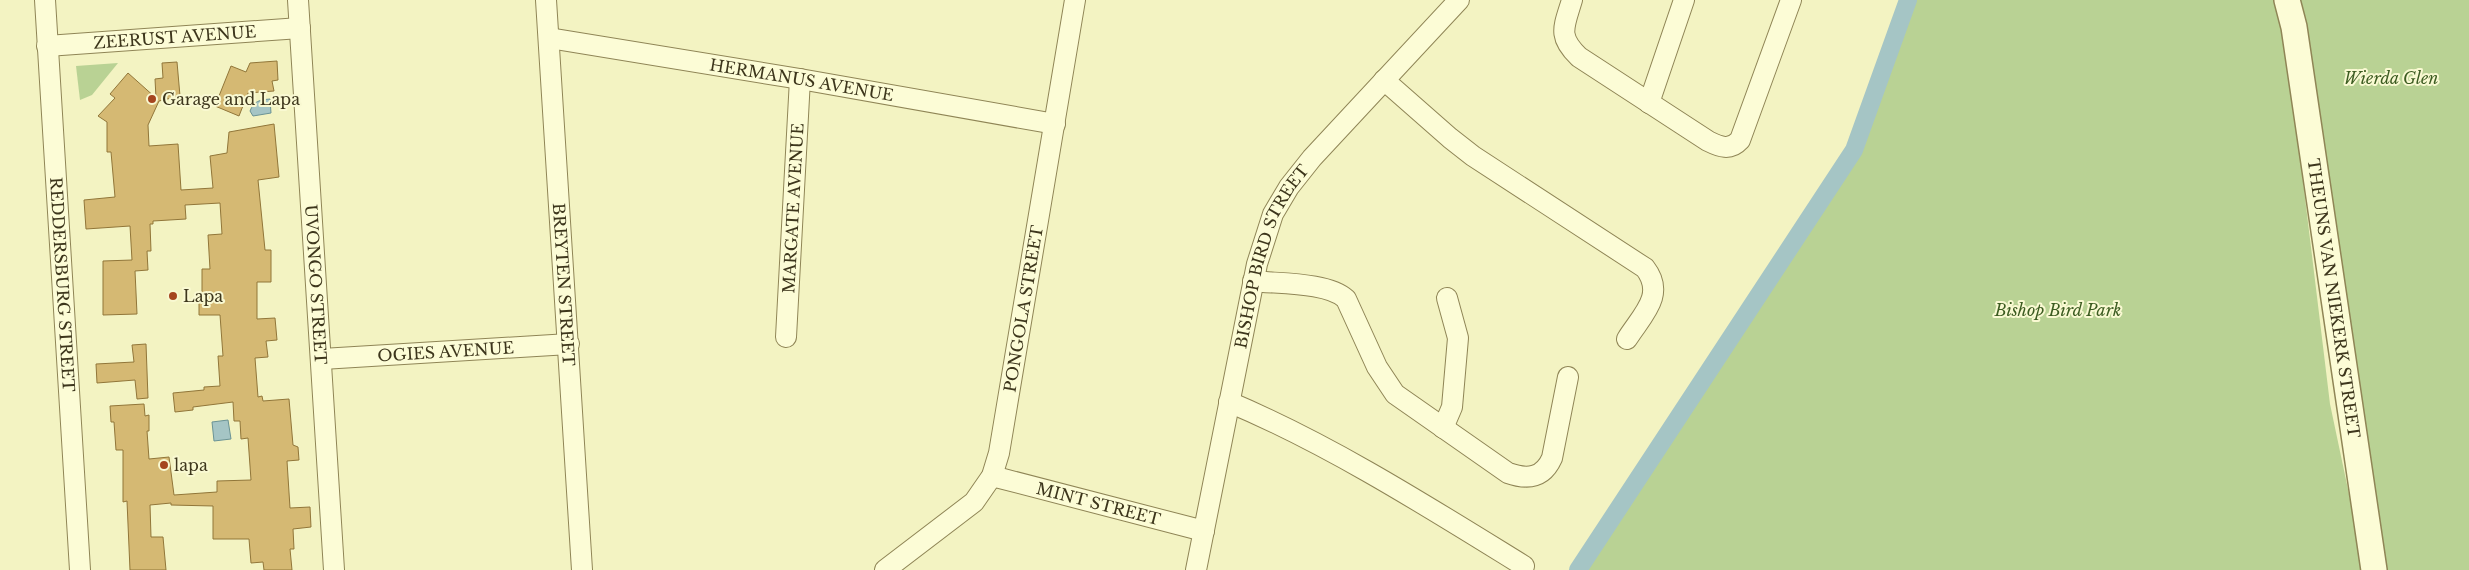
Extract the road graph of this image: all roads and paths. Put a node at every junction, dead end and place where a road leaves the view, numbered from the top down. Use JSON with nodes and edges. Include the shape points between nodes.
{"nodes":[{"id":1,"x":45,"y":0,"type":"edge"},
{"id":2,"x":298,"y":0,"type":"edge"},
{"id":3,"x":546,"y":0,"type":"edge"},
{"id":4,"x":1075,"y":0,"type":"edge"},
{"id":5,"x":1459,"y":0,"type":"edge"},
{"id":6,"x":1572,"y":0,"type":"edge"},
{"id":7,"x":1684,"y":0,"type":"edge"},
{"id":8,"x":1791,"y":0,"type":"edge"},
{"id":9,"x":2287,"y":0,"type":"edge"},
{"id":10,"x":2294,"y":0,"type":"edge"},
{"id":11,"x":2294,"y":27,"type":"junction"},
{"id":12,"x":300,"y":28,"type":"junction"},
{"id":13,"x":549,"y":38,"type":"junction"},
{"id":14,"x":47,"y":46,"type":"junction"},
{"id":15,"x":800,"y":79,"type":"junction"},
{"id":16,"x":1384,"y":80,"type":"junction"},
{"id":17,"x":1649,"y":104,"type":"junction"},
{"id":18,"x":1055,"y":124,"type":"junction"},
{"id":19,"x":1253,"y":281,"type":"junction"},
{"id":20,"x":1447,"y":298,"type":"dead end"},
{"id":21,"x":786,"y":338,"type":"dead end"},
{"id":22,"x":1627,"y":339,"type":"dead end"},
{"id":23,"x":569,"y":344,"type":"junction"},
{"id":24,"x":322,"y":359,"type":"junction"},
{"id":25,"x":1568,"y":377,"type":"dead end"},
{"id":26,"x":1229,"y":402,"type":"junction"},
{"id":27,"x":1443,"y":428,"type":"junction"},
{"id":28,"x":992,"y":476,"type":"junction"},
{"id":29,"x":1204,"y":531,"type":"junction"},
{"id":30,"x":1524,"y":566,"type":"dead end"},
{"id":31,"x":80,"y":570,"type":"edge"},
{"id":32,"x":334,"y":570,"type":"edge"},
{"id":33,"x":582,"y":570,"type":"edge"},
{"id":34,"x":885,"y":570,"type":"edge"},
{"id":35,"x":1196,"y":570,"type":"edge"},
{"id":36,"x":2374,"y":570,"type":"edge"}],
"edges":[{"from":1,"to":14,"type":"street","name":"REDDERSBURG STREET"},
{"from":2,"to":12,"type":"street","name":"UVONGO STREET"},
{"from":3,"to":13,"type":"street","name":"BREYTEN STREET"},
{"from":4,"to":18,"type":"street","name":"PONGOLA STREET"},
{"from":5,"to":16,"type":"street","name":"BISHOP BIRD STREET"},
{"from":6,"to":17,"type":"street","via":[[1564,25],[1568,46],[1579,57]]},
{"from":7,"to":17,"type":"street"},
{"from":8,"to":17,"type":"street","via":[[1740,140],[1735,146],[1718,146]]},
{"from":9,"to":11,"type":"street","name":"THEUNS VAN NIEKERK STREET"},
{"from":10,"to":11,"type":"street","name":"THEUNS VAN NIEKERK STREET"},
{"from":11,"to":36,"type":"street","name":"THEUNS VAN NIEKERK STREET"},
{"from":12,"to":14,"type":"street","name":"ZEERUST AVENUE"},
{"from":12,"to":24,"type":"street","name":"UVONGO STREET"},
{"from":13,"to":15,"type":"street","name":"HERMANUS AVENUE"},
{"from":13,"to":23,"type":"street","name":"BREYTEN STREET"},
{"from":14,"to":31,"type":"street","name":"REDDERSBURG STREET"},
{"from":15,"to":18,"type":"street","name":"HERMANUS AVENUE"},
{"from":15,"to":21,"type":"street","name":"MARGATE AVENUE"},
{"from":16,"to":19,"type":"street","name":"BISHOP BIRD STREET","via":[[1289,187],[1273,214]]},
{"from":16,"to":22,"type":"street","via":[[1473,156],[1645,268],[1652,278],[1653,298]]},
{"from":18,"to":28,"type":"street","name":"PONGOLA STREET","via":[[999,453]]},
{"from":19,"to":26,"type":"street","name":"BISHOP BIRD STREET"},
{"from":19,"to":27,"type":"street","via":[[1329,289],[1341,295],[1346,299],[1388,386]]},
{"from":20,"to":27,"type":"street","via":[[1458,338],[1452,407]]},
{"from":23,"to":24,"type":"street","name":"OGIES AVENUE"},
{"from":23,"to":33,"type":"street","name":"BREYTEN STREET"},
{"from":24,"to":32,"type":"street","name":"UVONGO STREET"},
{"from":25,"to":27,"type":"street","via":[[1552,458],[1539,475],[1521,477],[1508,473]]},
{"from":26,"to":29,"type":"street","name":"BISHOP BIRD STREET"},
{"from":26,"to":30,"type":"street","via":[[1264,417],[1412,497]]},
{"from":28,"to":29,"type":"street","name":"MINT STREET"},
{"from":28,"to":34,"type":"street","name":"PONGOLA STREET","via":[[974,502]]},
{"from":29,"to":35,"type":"street","name":"BISHOP BIRD STREET"}]}
